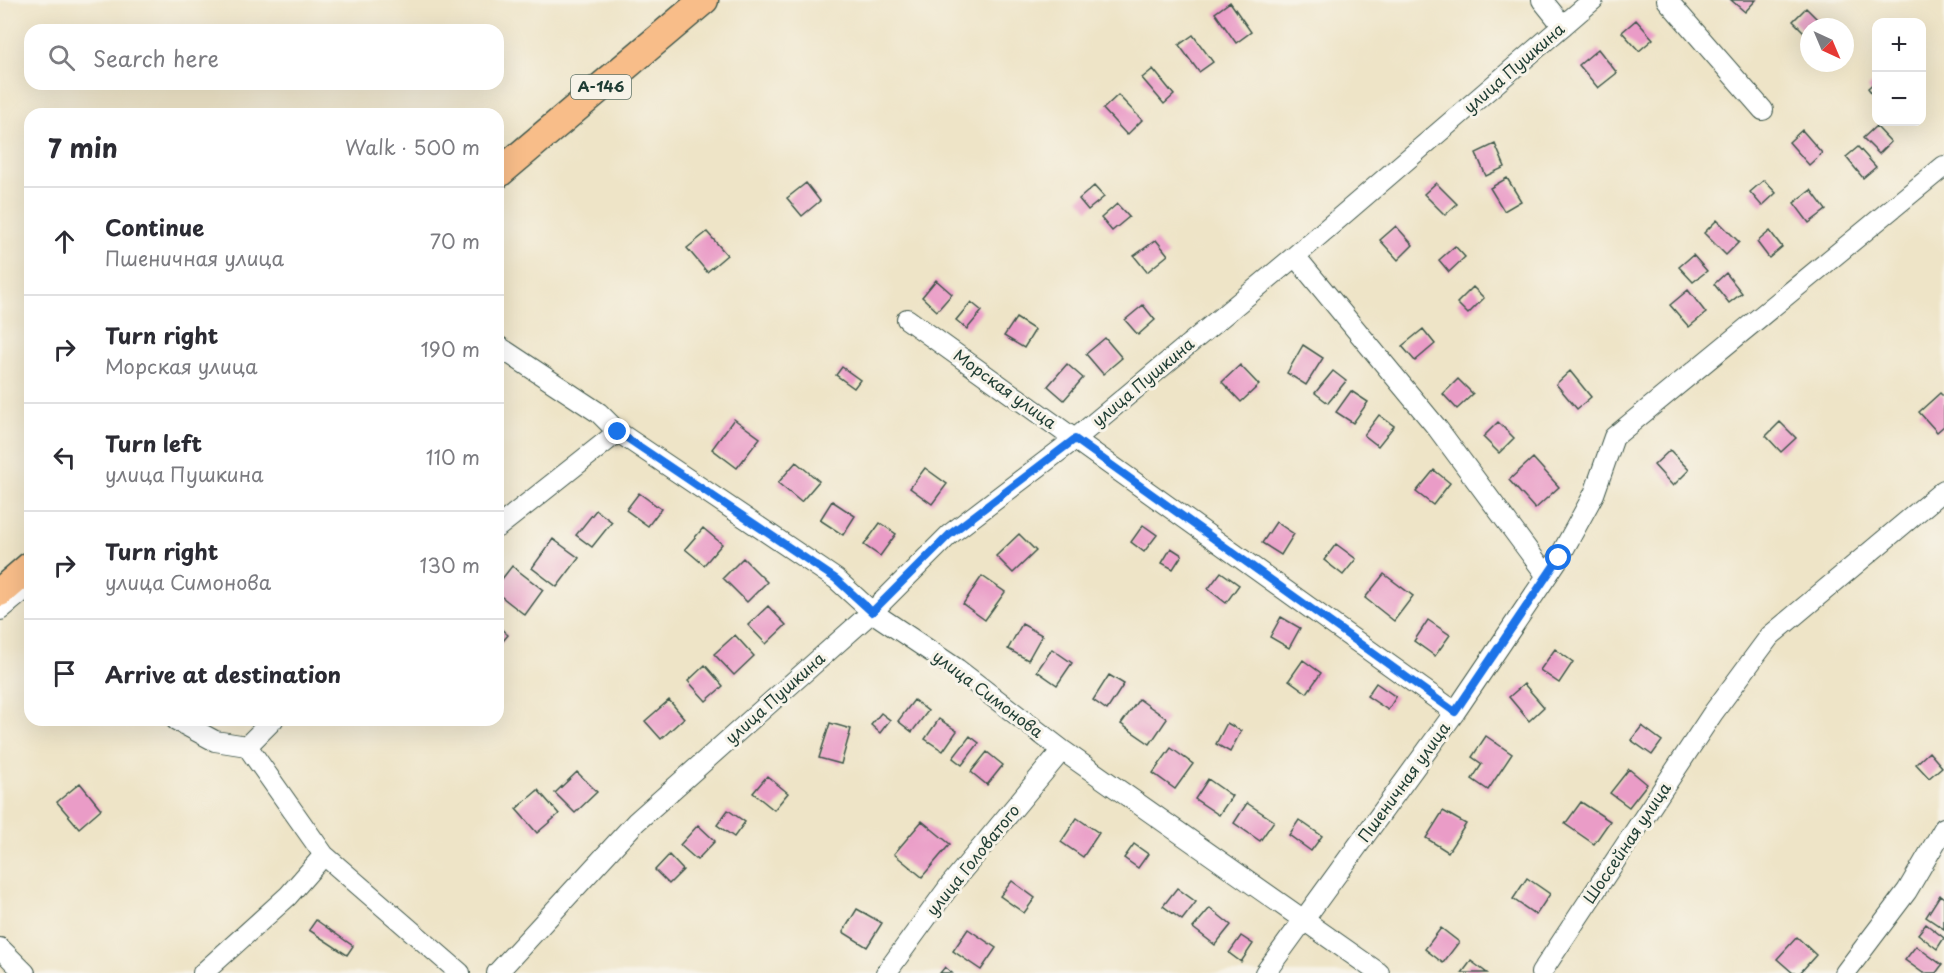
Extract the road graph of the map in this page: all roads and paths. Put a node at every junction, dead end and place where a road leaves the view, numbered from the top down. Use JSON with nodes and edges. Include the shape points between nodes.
{"nodes":[{"id":1,"x":704,"y":0,"type":"edge"},
{"id":2,"x":1542,"y":0,"type":"edge"},
{"id":3,"x":1593,"y":0,"type":"edge"},
{"id":4,"x":1667,"y":0,"type":"edge"},
{"id":5,"x":1563,"y":26,"type":"junction"},
{"id":6,"x":1763,"y":110,"type":"dead end"},
{"id":7,"x":1944,"y":166,"type":"edge"},
{"id":8,"x":504,"y":169,"type":"edge"},
{"id":9,"x":1295,"y":256,"type":"junction"},
{"id":10,"x":907,"y":319,"type":"dead end"},
{"id":11,"x":504,"y":350,"type":"edge"},
{"id":12,"x":618,"y":432,"type":"junction"},
{"id":13,"x":1075,"y":439,"type":"junction"},
{"id":14,"x":1944,"y":490,"type":"edge"},
{"id":15,"x":504,"y":523,"type":"edge"},
{"id":16,"x":24,"y":571,"type":"edge"},
{"id":17,"x":1547,"y":576,"type":"junction"},
{"id":18,"x":24,"y":590,"type":"edge"},
{"id":19,"x":0,"y":592,"type":"edge"},
{"id":20,"x":0,"y":610,"type":"edge"},
{"id":21,"x":872,"y":612,"type":"junction"},
{"id":22,"x":1455,"y":712,"type":"junction"},
{"id":23,"x":187,"y":726,"type":"edge"},
{"id":24,"x":267,"y":726,"type":"edge"},
{"id":25,"x":247,"y":746,"type":"junction"},
{"id":26,"x":1062,"y":750,"type":"junction"},
{"id":27,"x":1944,"y":828,"type":"edge"},
{"id":28,"x":324,"y":855,"type":"junction"},
{"id":29,"x":1304,"y":921,"type":"junction"},
{"id":30,"x":0,"y":948,"type":"edge"},
{"id":31,"x":25,"y":973,"type":"edge"},
{"id":32,"x":203,"y":973,"type":"edge"},
{"id":33,"x":460,"y":973,"type":"edge"},
{"id":34,"x":497,"y":973,"type":"edge"},
{"id":35,"x":886,"y":973,"type":"edge"},
{"id":36,"x":1265,"y":973,"type":"edge"},
{"id":37,"x":1379,"y":973,"type":"edge"},
{"id":38,"x":1541,"y":973,"type":"edge"},
{"id":39,"x":1845,"y":973,"type":"edge"}],
"edges":[{"from":1,"to":8,"type":"highway","number":"А-146"},
{"from":2,"to":5,"type":"street"},
{"from":3,"to":5,"type":"street","name":"улица Пушкина"},
{"from":4,"to":6,"type":"street"},
{"from":5,"to":9,"type":"street","name":"улица Пушкина"},
{"from":7,"to":17,"type":"street","name":"Пшеничная улица","via":[[1614,437],[1594,494]]},
{"from":9,"to":13,"type":"street","name":"улица Пушкина"},
{"from":9,"to":17,"type":"street","via":[[1438,429]]},
{"from":10,"to":13,"type":"street","name":"Морская улица"},
{"from":11,"to":12,"type":"street","name":"улица Симонова","via":[[599,413]]},
{"from":12,"to":15,"type":"street"},
{"from":12,"to":21,"type":"street","name":"улица Симонова","via":[[836,579]]},
{"from":13,"to":21,"type":"street","name":"улица Пушкина","via":[[949,535]]},
{"from":13,"to":22,"type":"street","name":"Морская улица"},
{"from":14,"to":38,"type":"street","name":"Шоссейная улица","via":[[1770,636],[1713,713]]},
{"from":16,"to":19,"type":"highway"},
{"from":17,"to":22,"type":"street","name":"Пшеничная улица"},
{"from":18,"to":20,"type":"street"},
{"from":21,"to":26,"type":"street","name":"улица Симонова","via":[[957,669]]},
{"from":21,"to":34,"type":"street","name":"улица Пушкина","via":[[636,822]]},
{"from":22,"to":29,"type":"street","name":"Пшеничная улица"},
{"from":23,"to":25,"type":"street","via":[[215,741]]},
{"from":24,"to":25,"type":"street"},
{"from":25,"to":28,"type":"street"},
{"from":26,"to":29,"type":"street","name":"улица Симонова"},
{"from":26,"to":35,"type":"street","name":"улица Головатого","via":[[951,884]]},
{"from":27,"to":39,"type":"street","via":[[1907,891]]},
{"from":28,"to":32,"type":"street","via":[[288,896]]},
{"from":28,"to":33,"type":"street"},
{"from":29,"to":36,"type":"street","name":"Пшеничная улица"},
{"from":29,"to":37,"type":"street","name":"улица Симонова"},
{"from":30,"to":31,"type":"street"}]}
